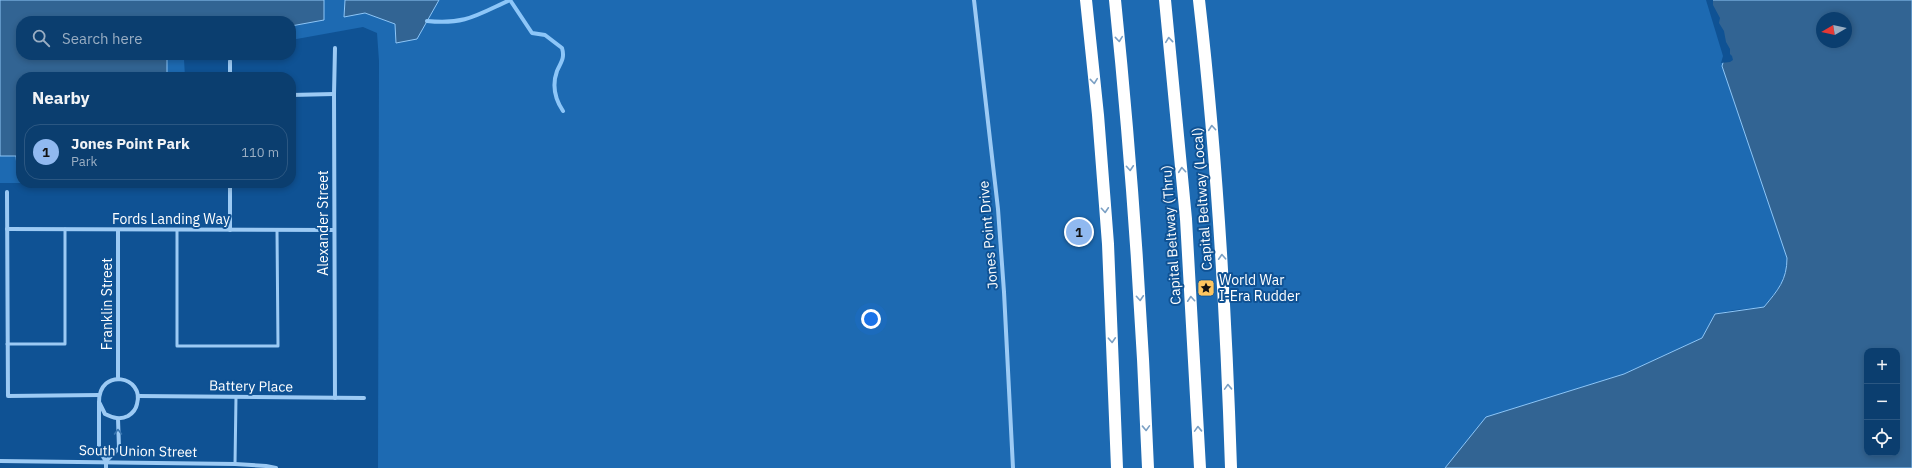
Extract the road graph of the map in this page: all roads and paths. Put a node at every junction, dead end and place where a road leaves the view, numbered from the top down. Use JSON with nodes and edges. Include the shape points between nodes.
{"nodes":[{"id":1,"x":974,"y":0,"type":"edge"},
{"id":2,"x":1086,"y":0,"type":"edge"},
{"id":3,"x":1114,"y":0,"type":"edge"},
{"id":4,"x":1165,"y":0,"type":"edge"},
{"id":5,"x":1199,"y":0,"type":"edge"},
{"id":6,"x":335,"y":48,"type":"dead end"},
{"id":7,"x":230,"y":61,"type":"dead end"},
{"id":8,"x":230,"y":72,"type":"edge"},
{"id":9,"x":334,"y":94,"type":"junction"},
{"id":10,"x":296,"y":95,"type":"edge"},
{"id":11,"x":230,"y":188,"type":"edge"},
{"id":12,"x":7,"y":192,"type":"dead end"},
{"id":13,"x":7,"y":229,"type":"junction"},
{"id":14,"x":65,"y":229,"type":"junction"},
{"id":15,"x":118,"y":230,"type":"junction"},
{"id":16,"x":177,"y":230,"type":"junction"},
{"id":17,"x":230,"y":230,"type":"junction"},
{"id":18,"x":277,"y":230,"type":"junction"},
{"id":19,"x":334,"y":230,"type":"junction"},
{"id":20,"x":8,"y":344,"type":"junction"},
{"id":21,"x":118,"y":379,"type":"junction"},
{"id":22,"x":99,"y":395,"type":"junction"},
{"id":23,"x":138,"y":396,"type":"junction"},
{"id":24,"x":236,"y":397,"type":"junction"},
{"id":25,"x":335,"y":398,"type":"junction"},
{"id":26,"x":364,"y":398,"type":"dead end"},
{"id":27,"x":98,"y":402,"type":"junction"},
{"id":28,"x":118,"y":419,"type":"junction"},
{"id":29,"x":0,"y":461,"type":"edge"},
{"id":30,"x":106,"y":461,"type":"junction"},
{"id":31,"x":233,"y":465,"type":"edge"},
{"id":32,"x":106,"y":468,"type":"edge"},
{"id":33,"x":276,"y":468,"type":"edge"},
{"id":34,"x":1013,"y":468,"type":"edge"},
{"id":35,"x":1117,"y":468,"type":"edge"},
{"id":36,"x":1148,"y":468,"type":"edge"},
{"id":37,"x":1200,"y":468,"type":"edge"},
{"id":38,"x":1231,"y":468,"type":"edge"}],
"edges":[{"from":1,"to":34,"type":"street","name":"Jones Point Drive","via":[[998,209]]},
{"from":2,"to":35,"type":"highway","one_way":true,"via":[[1107,236]]},
{"from":3,"to":36,"type":"highway","one_way":true,"via":[[1136,245]]},
{"from":37,"to":4,"type":"highway","name":"Capital Beltway (Thru)","one_way":true,"via":[[1186,220]]},
{"from":38,"to":5,"type":"highway","name":"Capital Beltway (Local)","one_way":true,"via":[[1220,217],[1210,91]]},
{"from":6,"to":9,"type":"street","name":"Alexander Street"},
{"from":7,"to":8,"type":"street"},
{"from":9,"to":10,"type":"street"},
{"from":9,"to":19,"type":"street","name":"Alexander Street"},
{"from":11,"to":17,"type":"street"},
{"from":12,"to":13,"type":"street"},
{"from":13,"to":14,"type":"street","name":"Fords Landing Way"},
{"from":13,"to":20,"type":"street"},
{"from":14,"to":15,"type":"street","name":"Fords Landing Way"},
{"from":14,"to":20,"type":"lane","via":[[65,344]]},
{"from":15,"to":16,"type":"street","name":"Fords Landing Way"},
{"from":15,"to":21,"type":"street","name":"Franklin Street"},
{"from":16,"to":17,"type":"street","name":"Fords Landing Way"},
{"from":16,"to":18,"type":"lane","via":[[177,346],[278,346]]},
{"from":17,"to":18,"type":"street","name":"Fords Landing Way"},
{"from":18,"to":19,"type":"street","name":"Fords Landing Way"},
{"from":19,"to":25,"type":"street","name":"Alexander Street"},
{"from":20,"to":22,"type":"street","via":[[8,396]]},
{"from":21,"to":22,"type":"street","via":[[105,384]]},
{"from":21,"to":23,"type":"street","via":[[132,384]]},
{"from":22,"to":27,"type":"street"},
{"from":23,"to":24,"type":"street","name":"Battery Place"},
{"from":23,"to":28,"type":"street","via":[[136,409]]},
{"from":24,"to":25,"type":"street","name":"Battery Place"},
{"from":24,"to":31,"type":"lane"},
{"from":25,"to":26,"type":"street","name":"Battery Place"},
{"from":27,"to":28,"type":"street","via":[[105,414]]},
{"from":27,"to":30,"type":"street","via":[[99,451]]},
{"from":30,"to":28,"type":"street","one_way":true,"via":[[118,448]]},
{"from":29,"to":30,"type":"street","name":"South Union Street"},
{"from":30,"to":31,"type":"street","name":"South Union Street"},
{"from":30,"to":32,"type":"street"},
{"from":31,"to":33,"type":"street","name":"South Union Street"}]}
